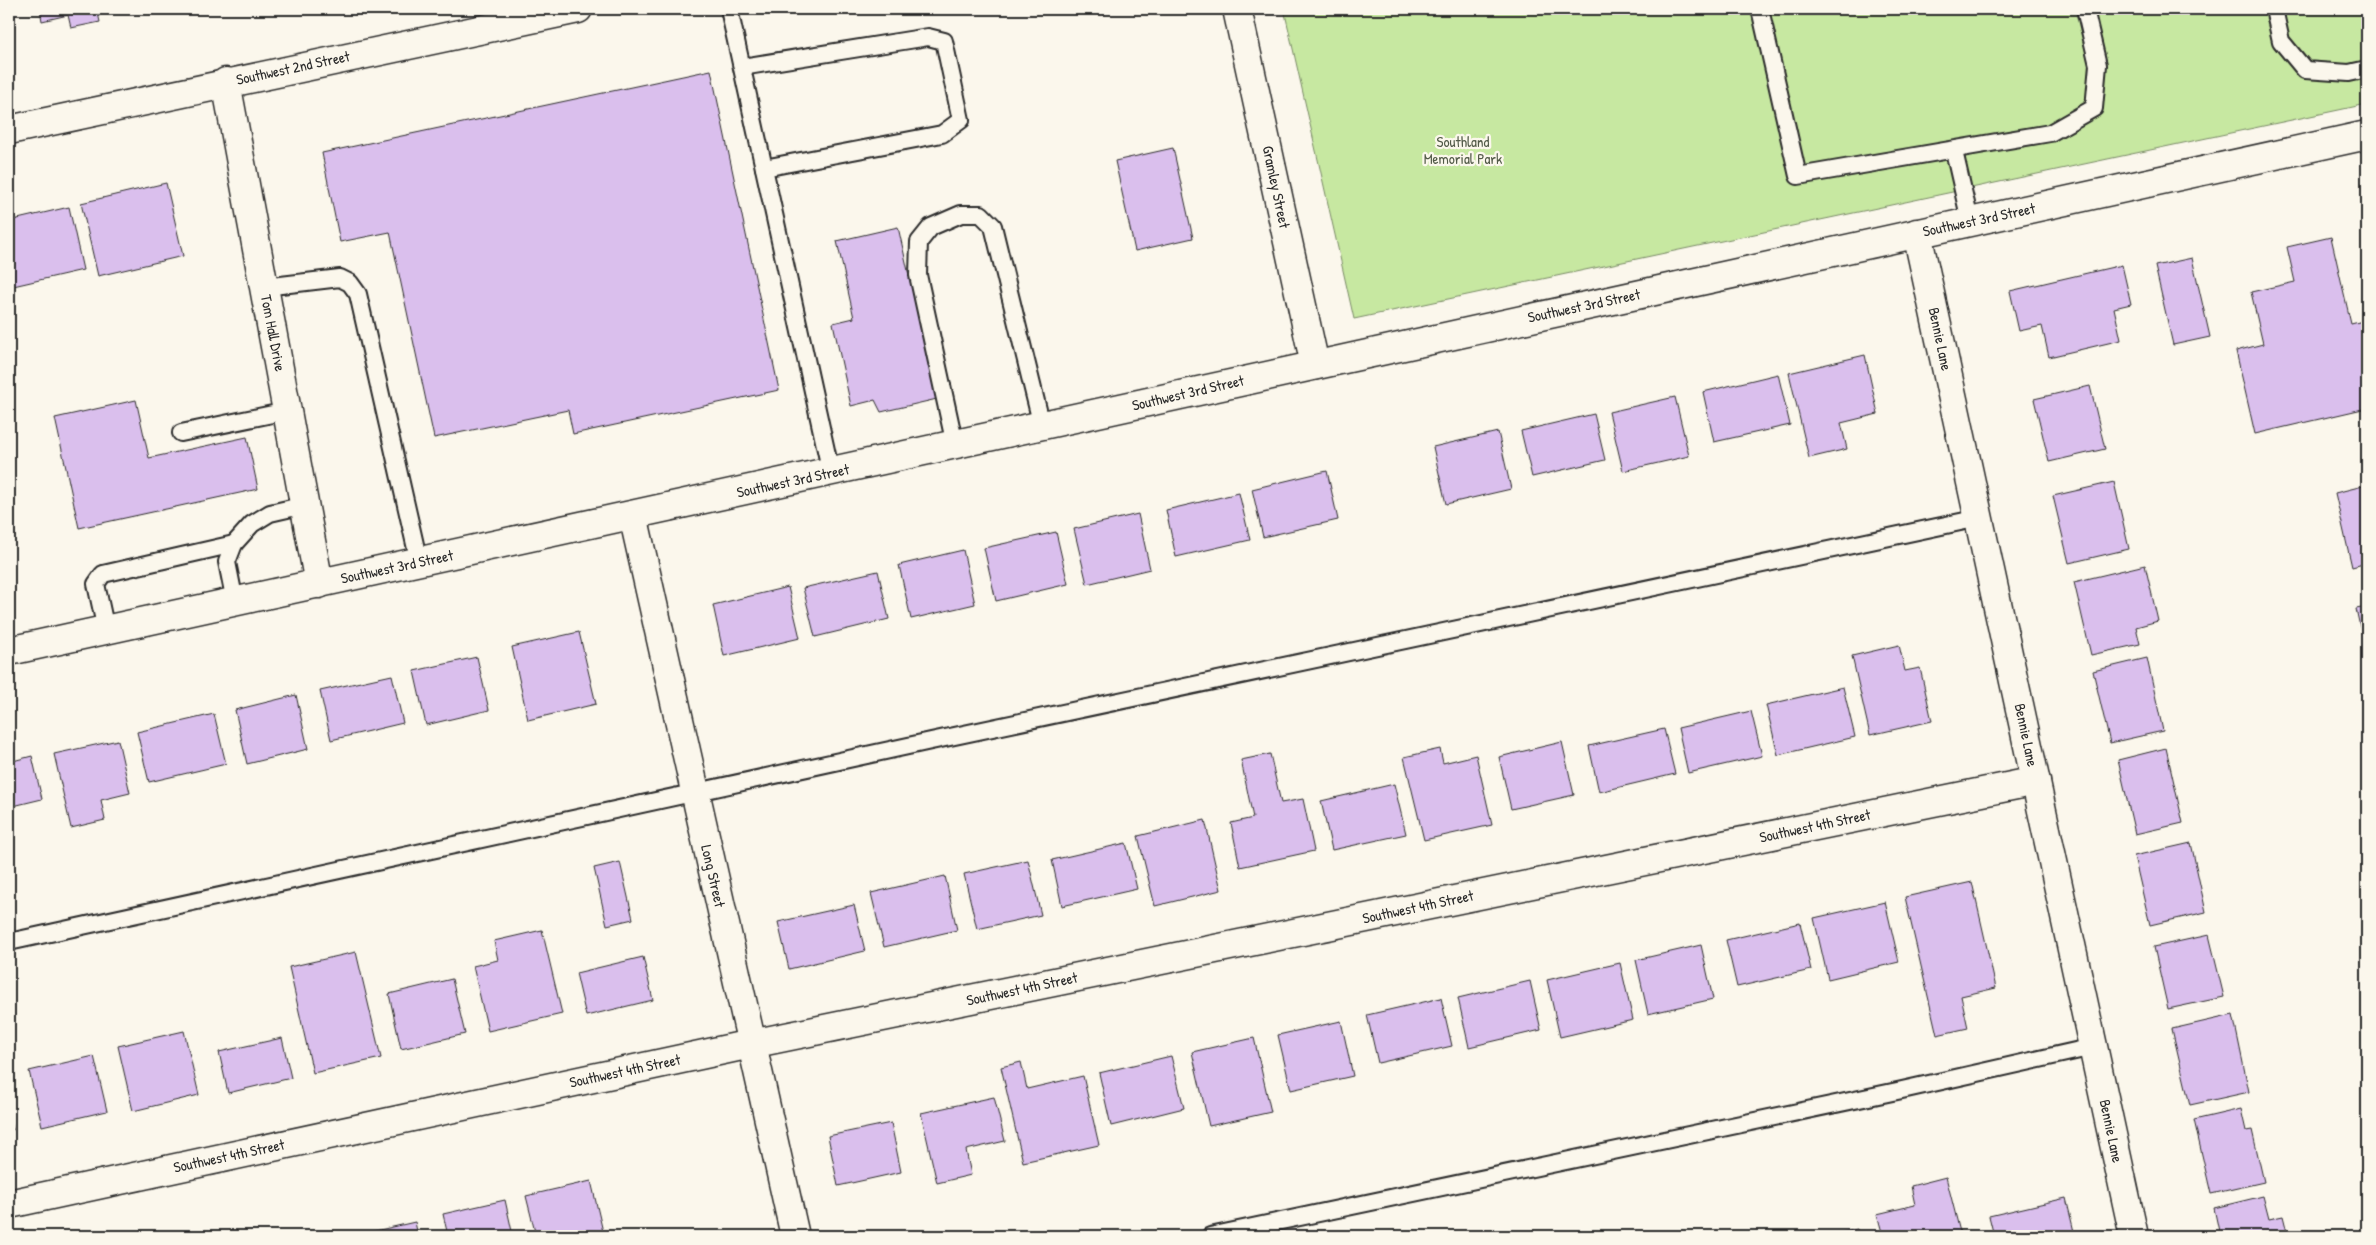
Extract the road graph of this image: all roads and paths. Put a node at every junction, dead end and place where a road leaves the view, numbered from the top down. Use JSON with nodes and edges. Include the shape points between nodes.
{"nodes":[{"id":1,"x":578,"y":9,"type":"edge"},
{"id":2,"x":729,"y":9,"type":"edge"},
{"id":3,"x":1237,"y":9,"type":"edge"},
{"id":4,"x":1760,"y":9,"type":"edge"},
{"id":5,"x":2086,"y":9,"type":"edge"},
{"id":6,"x":2274,"y":9,"type":"edge"},
{"id":7,"x":742,"y":67,"type":"junction"},
{"id":8,"x":2367,"y":69,"type":"edge"},
{"id":9,"x":226,"y":82,"type":"junction"},
{"id":10,"x":9,"y":130,"type":"edge"},
{"id":11,"x":2367,"y":135,"type":"edge"},
{"id":12,"x":1954,"y":152,"type":"junction"},
{"id":13,"x":764,"y":168,"type":"junction"},
{"id":14,"x":1970,"y":222,"type":"junction"},
{"id":15,"x":1917,"y":233,"type":"junction"},
{"id":16,"x":264,"y":287,"type":"junction"},
{"id":17,"x":1315,"y":365,"type":"junction"},
{"id":18,"x":287,"y":411,"type":"junction"},
{"id":19,"x":1042,"y":426,"type":"junction"},
{"id":20,"x":181,"y":433,"type":"dead end"},
{"id":21,"x":955,"y":445,"type":"junction"},
{"id":22,"x":831,"y":473,"type":"junction"},
{"id":23,"x":304,"y":505,"type":"junction"},
{"id":24,"x":633,"y":515,"type":"junction"},
{"id":25,"x":1979,"y":518,"type":"junction"},
{"id":26,"x":234,"y":544,"type":"junction"},
{"id":27,"x":419,"y":562,"type":"junction"},
{"id":28,"x":319,"y":584,"type":"junction"},
{"id":29,"x":235,"y":602,"type":"junction"},
{"id":30,"x":106,"y":630,"type":"junction"},
{"id":31,"x":9,"y":651,"type":"edge"},
{"id":32,"x":2036,"y":781,"type":"junction"},
{"id":33,"x":695,"y":794,"type":"junction"},
{"id":34,"x":9,"y":942,"type":"edge"},
{"id":35,"x":751,"y":1044,"type":"junction"},
{"id":36,"x":2093,"y":1047,"type":"junction"},
{"id":37,"x":9,"y":1204,"type":"edge"},
{"id":38,"x":794,"y":1236,"type":"edge"},
{"id":39,"x":1210,"y":1236,"type":"edge"},
{"id":40,"x":2134,"y":1236,"type":"edge"}],
"edges":[{"from":1,"to":9,"type":"street","name":"Southwest 2nd Street"},
{"from":2,"to":7,"type":"lane"},
{"from":3,"to":17,"type":"street","name":"Gramley Street"},
{"from":4,"to":12,"type":"lane","via":[[1798,176]]},
{"from":5,"to":12,"type":"lane","via":[[2098,65],[2094,108],[2050,134]]},
{"from":6,"to":8,"type":"lane","via":[[2281,40],[2305,70],[2349,73]]},
{"from":7,"to":13,"type":"lane"},
{"from":7,"to":13,"type":"lane","via":[[928,36],[944,41],[946,50],[961,120],[942,134]]},
{"from":9,"to":10,"type":"street","name":"Southwest 2nd Street"},
{"from":9,"to":16,"type":"street","name":"Tom Hall Drive"},
{"from":11,"to":14,"type":"street","name":"Southwest 3rd Street"},
{"from":12,"to":14,"type":"lane"},
{"from":13,"to":22,"type":"lane"},
{"from":14,"to":15,"type":"street","name":"Southwest 3rd Street"},
{"from":15,"to":17,"type":"street","name":"Southwest 3rd Street"},
{"from":15,"to":25,"type":"street","name":"Bennie Lane"},
{"from":16,"to":18,"type":"street","name":"Tom Hall Drive"},
{"from":16,"to":27,"type":"lane","via":[[340,278],[350,283],[358,294]]},
{"from":17,"to":19,"type":"street","name":"Southwest 3rd Street"},
{"from":18,"to":20,"type":"lane"},
{"from":18,"to":23,"type":"street","name":"Tom Hall Drive"},
{"from":19,"to":21,"type":"street","name":"Southwest 3rd Street"},
{"from":19,"to":21,"type":"lane","via":[[993,226],[980,214],[961,214],[931,227],[919,242],[918,275]]},
{"from":21,"to":22,"type":"street","name":"Southwest 3rd Street"},
{"from":22,"to":24,"type":"street","name":"Southwest 3rd Street"},
{"from":23,"to":26,"type":"lane","via":[[270,513],[252,524]]},
{"from":23,"to":28,"type":"street","name":"Tom Hall Drive"},
{"from":24,"to":27,"type":"street","name":"Southwest 3rd Street"},
{"from":24,"to":33,"type":"street","name":"Long Street"},
{"from":25,"to":32,"type":"street","name":"Bennie Lane"},
{"from":25,"to":33,"type":"lane"},
{"from":26,"to":29,"type":"lane","via":[[227,562]]},
{"from":26,"to":30,"type":"lane","via":[[104,574],[96,584]]},
{"from":27,"to":28,"type":"street","name":"Southwest 3rd Street"},
{"from":28,"to":29,"type":"street","name":"Southwest 3rd Street"},
{"from":29,"to":30,"type":"street","name":"Southwest 3rd Street"},
{"from":30,"to":31,"type":"street","name":"Southwest 3rd Street"},
{"from":32,"to":35,"type":"street","name":"Southwest 4th Street"},
{"from":32,"to":36,"type":"street","name":"Bennie Lane"},
{"from":33,"to":34,"type":"lane"},
{"from":33,"to":35,"type":"street","name":"Long Street"},
{"from":35,"to":37,"type":"street","name":"Southwest 4th Street"},
{"from":35,"to":38,"type":"street","name":"Long Street"},
{"from":36,"to":39,"type":"lane"},
{"from":36,"to":40,"type":"street","name":"Bennie Lane"}]}
